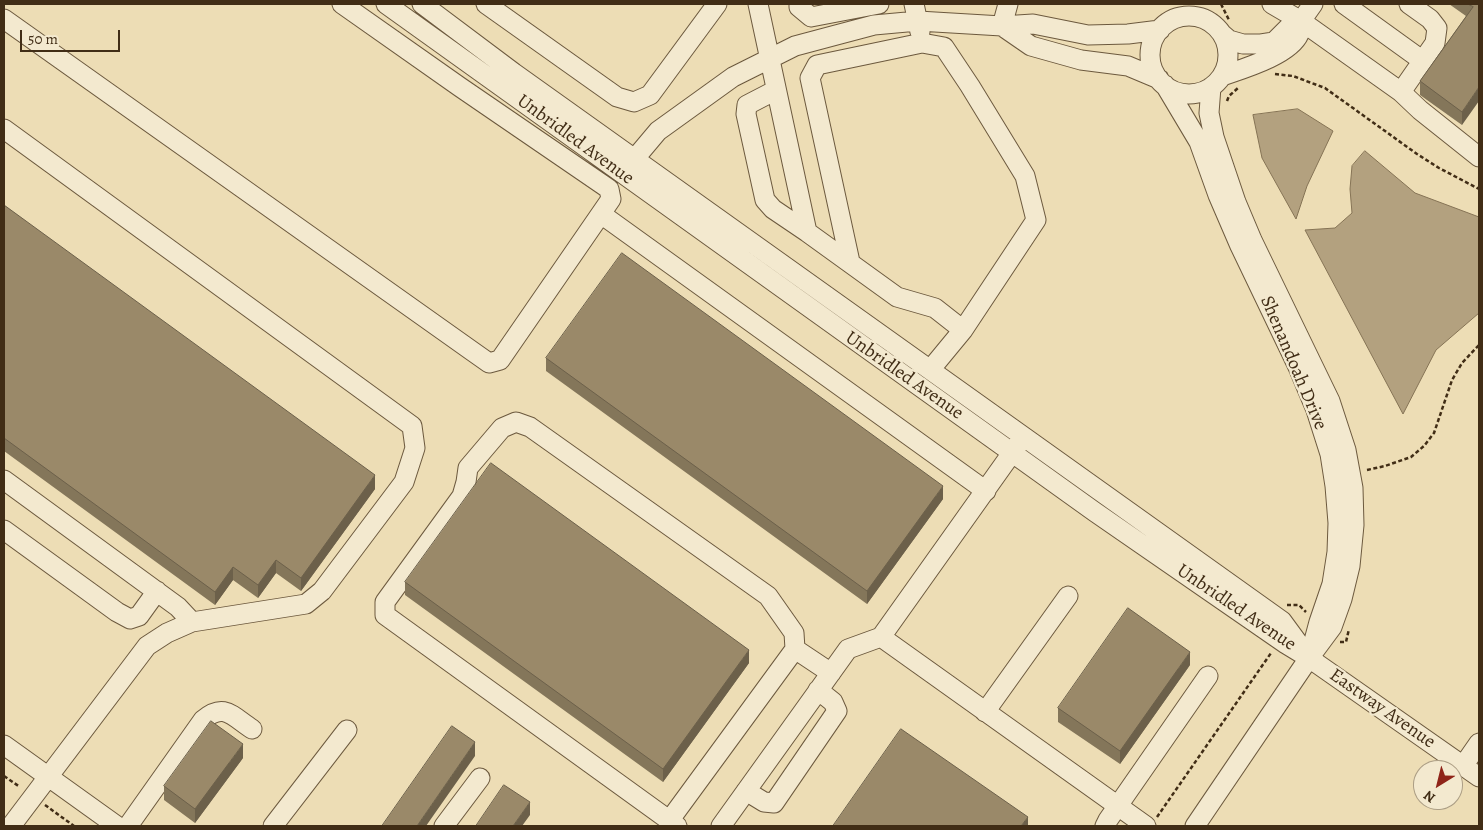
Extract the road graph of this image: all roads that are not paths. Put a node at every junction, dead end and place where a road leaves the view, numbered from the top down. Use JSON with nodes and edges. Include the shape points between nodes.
{"nodes":[{"id":1,"x":342,"y":4,"type":"edge"},
{"id":2,"x":386,"y":4,"type":"edge"},
{"id":3,"x":422,"y":4,"type":"edge"},
{"id":4,"x":486,"y":4,"type":"edge"},
{"id":5,"x":717,"y":4,"type":"edge"},
{"id":6,"x":758,"y":4,"type":"edge"},
{"id":7,"x":799,"y":4,"type":"edge"},
{"id":8,"x":879,"y":4,"type":"edge"},
{"id":9,"x":1008,"y":4,"type":"edge"},
{"id":10,"x":1207,"y":4,"type":"edge"},
{"id":11,"x":1272,"y":4,"type":"edge"},
{"id":12,"x":1313,"y":4,"type":"edge"},
{"id":13,"x":1344,"y":4,"type":"edge"},
{"id":14,"x":1409,"y":4,"type":"edge"},
{"id":15,"x":1175,"y":9,"type":"edge"},
{"id":16,"x":836,"y":12,"type":"junction"},
{"id":17,"x":916,"y":12,"type":"edge"},
{"id":18,"x":4,"y":19,"type":"edge"},
{"id":19,"x":1301,"y":21,"type":"junction"},
{"id":20,"x":1002,"y":26,"type":"junction"},
{"id":21,"x":1221,"y":26,"type":"junction"},
{"id":22,"x":1160,"y":30,"type":"junction"},
{"id":23,"x":840,"y":34,"type":"junction"},
{"id":24,"x":1128,"y":34,"type":"junction"},
{"id":25,"x":922,"y":43,"type":"junction"},
{"id":26,"x":1277,"y":47,"type":"junction"},
{"id":27,"x":769,"y":59,"type":"junction"},
{"id":28,"x":846,"y":60,"type":"junction"},
{"id":29,"x":1423,"y":61,"type":"junction"},
{"id":30,"x":1162,"y":82,"type":"junction"},
{"id":31,"x":1216,"y":82,"type":"junction"},
{"id":32,"x":776,"y":90,"type":"junction"},
{"id":33,"x":1401,"y":92,"type":"junction"},
{"id":34,"x":4,"y":129,"type":"edge"},
{"id":35,"x":1479,"y":157,"type":"edge"},
{"id":36,"x":628,"y":167,"type":"junction"},
{"id":37,"x":609,"y":189,"type":"junction"},
{"id":38,"x":601,"y":214,"type":"junction"},
{"id":39,"x":807,"y":232,"type":"junction"},
{"id":40,"x":850,"y":262,"type":"junction"},
{"id":41,"x":963,"y":330,"type":"junction"},
{"id":42,"x":930,"y":370,"type":"junction"},
{"id":43,"x":1023,"y":437,"type":"junction"},
{"id":44,"x":1012,"y":453,"type":"junction"},
{"id":45,"x":4,"y":480,"type":"edge"},
{"id":46,"x":986,"y":491,"type":"junction"},
{"id":47,"x":4,"y":530,"type":"edge"},
{"id":48,"x":156,"y":591,"type":"junction"},
{"id":49,"x":1068,"y":596,"type":"dead end"},
{"id":50,"x":192,"y":622,"type":"junction"},
{"id":51,"x":1324,"y":627,"type":"junction"},
{"id":52,"x":1284,"y":634,"type":"junction"},
{"id":53,"x":881,"y":637,"type":"junction"},
{"id":54,"x":796,"y":649,"type":"junction"},
{"id":55,"x":1309,"y":658,"type":"junction"},
{"id":56,"x":830,"y":673,"type":"junction"},
{"id":57,"x":1208,"y":676,"type":"dead end"},
{"id":58,"x":818,"y":690,"type":"junction"},
{"id":59,"x":985,"y":712,"type":"junction"},
{"id":60,"x":252,"y":729,"type":"dead end"},
{"id":61,"x":346,"y":730,"type":"dead end"},
{"id":62,"x":1479,"y":743,"type":"edge"},
{"id":63,"x":4,"y":745,"type":"edge"},
{"id":64,"x":1454,"y":760,"type":"edge"},
{"id":65,"x":1463,"y":766,"type":"joint"},
{"id":66,"x":48,"y":777,"type":"junction"},
{"id":67,"x":1479,"y":777,"type":"edge"},
{"id":68,"x":480,"y":778,"type":"dead end"},
{"id":69,"x":746,"y":791,"type":"junction"},
{"id":70,"x":1118,"y":806,"type":"junction"},
{"id":71,"x":673,"y":823,"type":"edge"},
{"id":72,"x":1150,"y":823,"type":"edge"},
{"id":73,"x":12,"y":826,"type":"edge"},
{"id":74,"x":116,"y":826,"type":"edge"},
{"id":75,"x":128,"y":826,"type":"edge"},
{"id":76,"x":273,"y":826,"type":"edge"},
{"id":77,"x":444,"y":826,"type":"edge"},
{"id":78,"x":721,"y":826,"type":"edge"},
{"id":79,"x":1105,"y":826,"type":"edge"},
{"id":80,"x":1195,"y":826,"type":"edge"}],
"edges":[{"from":1,"to":37,"type":"street"},
{"from":2,"to":36,"type":"street","name":"Unbridled Avenue"},
{"from":3,"to":36,"type":"street","name":"Unbridled Avenue","via":[[514,73]]},
{"from":4,"to":5,"type":"street","via":[[617,97],[634,102],[650,95]]},
{"from":6,"to":27,"type":"street"},
{"from":7,"to":16,"type":"street","via":[[811,17]]},
{"from":8,"to":16,"type":"street"},
{"from":9,"to":20,"type":"street"},
{"from":10,"to":21,"type":"street"},
{"from":11,"to":19,"type":"street"},
{"from":12,"to":19,"type":"street"},
{"from":13,"to":29,"type":"street"},
{"from":14,"to":29,"type":"street","via":[[1437,28],[1435,43]]},
{"from":15,"to":21,"type":"street"},
{"from":15,"to":22,"type":"street"},
{"from":15,"to":24,"type":"street"},
{"from":16,"to":23,"type":"street"},
{"from":17,"to":20,"type":"street"},
{"from":17,"to":23,"type":"street"},
{"from":17,"to":25,"type":"street"},
{"from":18,"to":38,"type":"street","via":[[489,363],[500,360]]},
{"from":19,"to":26,"type":"street","via":[[1288,28]]},
{"from":19,"to":33,"type":"street"},
{"from":20,"to":24,"type":"street","via":[[1033,24],[1088,35]]},
{"from":20,"to":30,"type":"street","via":[[1031,46],[1081,60],[1128,66]]},
{"from":21,"to":26,"type":"street","via":[[1229,40]]},
{"from":21,"to":31,"type":"street","via":[[1228,55],[1226,66]]},
{"from":22,"to":24,"type":"street"},
{"from":22,"to":30,"type":"street","via":[[1150,56]]},
{"from":23,"to":27,"type":"street","via":[[795,46]]},
{"from":23,"to":28,"type":"street"},
{"from":25,"to":28,"type":"street"},
{"from":25,"to":41,"type":"street","via":[[944,47],[970,86],[1025,176],[1036,220]]},
{"from":26,"to":31,"type":"street","via":[[1272,57]]},
{"from":27,"to":32,"type":"street"},
{"from":27,"to":36,"type":"street","via":[[733,77],[658,131]]},
{"from":28,"to":40,"type":"street","via":[[817,66],[810,78]]},
{"from":29,"to":33,"type":"street"},
{"from":30,"to":31,"type":"street","via":[[1188,94],[1200,92]]},
{"from":30,"to":51,"type":"street","name":"Shenandoah Drive","via":[[1199,142],[1240,246],[1302,376],[1330,454],[1338,524],[1337,552]]},
{"from":31,"to":51,"type":"street","name":"Shenandoah Drive","via":[[1209,113],[1236,202],[1330,401],[1346,450],[1353,488],[1350,566],[1342,599]]},
{"from":32,"to":39,"type":"street"},
{"from":32,"to":39,"type":"street","via":[[747,105],[746,114],[765,200]]},
{"from":33,"to":35,"type":"street"},
{"from":34,"to":50,"type":"street","via":[[412,426],[414,448],[404,482],[322,592],[306,604]]},
{"from":36,"to":37,"type":"street"},
{"from":36,"to":42,"type":"street","name":"Unbridled Avenue"},
{"from":36,"to":44,"type":"street","name":"Unbridled Avenue"},
{"from":37,"to":38,"type":"street","via":[[612,199]]},
{"from":38,"to":46,"type":"street"},
{"from":39,"to":40,"type":"street"},
{"from":40,"to":41,"type":"street","via":[[897,297],[935,308]]},
{"from":41,"to":42,"type":"street"},
{"from":42,"to":43,"type":"street","name":"Unbridled Avenue"},
{"from":43,"to":44,"type":"street"},
{"from":43,"to":52,"type":"street","name":"Unbridled Avenue","via":[[1282,621]]},
{"from":44,"to":46,"type":"street"},
{"from":44,"to":52,"type":"street","name":"Unbridled Avenue"},
{"from":45,"to":48,"type":"street"},
{"from":46,"to":53,"type":"street"},
{"from":47,"to":48,"type":"street","via":[[130,619],[139,616]]},
{"from":48,"to":50,"type":"street"},
{"from":49,"to":59,"type":"street"},
{"from":50,"to":66,"type":"street","via":[[147,646]]},
{"from":51,"to":55,"type":"street","name":"Shenandoah Drive"},
{"from":52,"to":55,"type":"street","name":"Unbridled Avenue"},
{"from":53,"to":56,"type":"street","via":[[848,649]]},
{"from":53,"to":59,"type":"street"},
{"from":54,"to":56,"type":"street"},
{"from":54,"to":71,"type":"street"},
{"from":54,"to":71,"type":"street","via":[[794,633],[768,596],[530,427],[516,422],[502,428],[468,468],[462,496],[385,602],[386,615]]},
{"from":55,"to":64,"type":"street","name":"Eastway Avenue"},
{"from":55,"to":80,"type":"street","name":"Shenandoah Drive"},
{"from":56,"to":58,"type":"street"},
{"from":57,"to":70,"type":"street"},
{"from":58,"to":69,"type":"street"},
{"from":58,"to":69,"type":"street","via":[[833,702],[837,711],[774,804]]},
{"from":59,"to":70,"type":"street"},
{"from":60,"to":75,"type":"street","via":[[224,711],[211,713]]},
{"from":61,"to":76,"type":"street"},
{"from":62,"to":65,"type":"street"},
{"from":63,"to":66,"type":"street"},
{"from":65,"to":67,"type":"street","name":"Eastway Avenue"},
{"from":66,"to":73,"type":"street"},
{"from":66,"to":74,"type":"street"},
{"from":68,"to":77,"type":"street"},
{"from":69,"to":78,"type":"street"},
{"from":70,"to":72,"type":"street"},
{"from":70,"to":79,"type":"street"}]}
